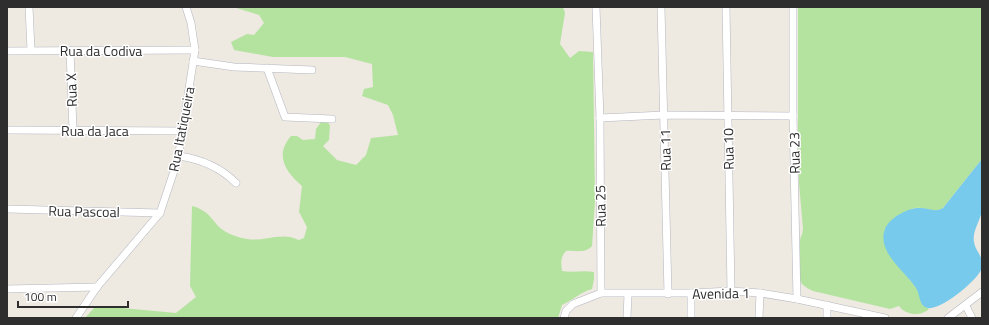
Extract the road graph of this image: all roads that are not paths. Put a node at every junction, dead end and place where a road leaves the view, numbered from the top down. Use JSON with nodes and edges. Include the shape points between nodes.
{"nodes":[{"id":1,"x":29,"y":7,"type":"edge"},
{"id":2,"x":186,"y":7,"type":"edge"},
{"id":3,"x":596,"y":7,"type":"edge"},
{"id":4,"x":661,"y":7,"type":"edge"},
{"id":5,"x":726,"y":7,"type":"edge"},
{"id":6,"x":793,"y":7,"type":"edge"},
{"id":7,"x":32,"y":50,"type":"junction"},
{"id":8,"x":70,"y":50,"type":"junction"},
{"id":9,"x":195,"y":50,"type":"junction"},
{"id":10,"x":7,"y":51,"type":"edge"},
{"id":11,"x":193,"y":61,"type":"junction"},
{"id":12,"x":267,"y":68,"type":"junction"},
{"id":13,"x":312,"y":70,"type":"dead end"},
{"id":14,"x":664,"y":115,"type":"junction"},
{"id":15,"x":727,"y":115,"type":"junction"},
{"id":16,"x":793,"y":116,"type":"junction"},
{"id":17,"x":332,"y":118,"type":"dead end"},
{"id":18,"x":600,"y":118,"type":"junction"},
{"id":19,"x":7,"y":130,"type":"edge"},
{"id":20,"x":72,"y":130,"type":"junction"},
{"id":21,"x":184,"y":131,"type":"junction"},
{"id":22,"x":179,"y":156,"type":"junction"},
{"id":23,"x":236,"y":183,"type":"dead end"},
{"id":24,"x":7,"y":209,"type":"edge"},
{"id":25,"x":160,"y":212,"type":"junction"},
{"id":26,"x":97,"y":287,"type":"junction"},
{"id":27,"x":7,"y":289,"type":"edge"},
{"id":28,"x":731,"y":291,"type":"junction"},
{"id":29,"x":982,"y":292,"type":"edge"},
{"id":30,"x":602,"y":293,"type":"junction"},
{"id":31,"x":691,"y":293,"type":"junction"},
{"id":32,"x":760,"y":293,"type":"junction"},
{"id":33,"x":628,"y":294,"type":"junction"},
{"id":34,"x":668,"y":294,"type":"junction"},
{"id":35,"x":797,"y":299,"type":"junction"},
{"id":36,"x":827,"y":305,"type":"junction"},
{"id":37,"x":966,"y":306,"type":"junction"},
{"id":38,"x":76,"y":318,"type":"edge"},
{"id":39,"x":564,"y":318,"type":"edge"},
{"id":40,"x":627,"y":318,"type":"edge"},
{"id":41,"x":691,"y":318,"type":"edge"},
{"id":42,"x":759,"y":318,"type":"edge"},
{"id":43,"x":827,"y":318,"type":"edge"},
{"id":44,"x":885,"y":318,"type":"edge"},
{"id":45,"x":949,"y":318,"type":"edge"},
{"id":46,"x":972,"y":318,"type":"edge"}],
"edges":[{"from":1,"to":7,"type":"street"},
{"from":2,"to":9,"type":"street","name":"Rua Itatiqueira"},
{"from":3,"to":18,"type":"street","name":"Rua 25"},
{"from":4,"to":14,"type":"street","name":"Rua 11"},
{"from":5,"to":15,"type":"street","name":"Rua 10"},
{"from":6,"to":16,"type":"street","name":"Rua 23"},
{"from":7,"to":8,"type":"street","name":"Rua da Codiva"},
{"from":7,"to":10,"type":"street","name":"Rua da Codiva"},
{"from":8,"to":9,"type":"street","name":"Rua da Codiva"},
{"from":8,"to":20,"type":"street","name":"Rua X"},
{"from":9,"to":11,"type":"street","name":"Rua Itatiqueira"},
{"from":11,"to":12,"type":"street","via":[[234,67]]},
{"from":11,"to":21,"type":"street","name":"Rua Itatiqueira"},
{"from":12,"to":13,"type":"street"},
{"from":12,"to":17,"type":"street","via":[[285,117]]},
{"from":14,"to":15,"type":"street"},
{"from":14,"to":18,"type":"street"},
{"from":14,"to":34,"type":"street","name":"Rua 11"},
{"from":15,"to":16,"type":"street"},
{"from":15,"to":28,"type":"street","name":"Rua 10"},
{"from":16,"to":35,"type":"street","name":"Rua 23"},
{"from":18,"to":30,"type":"street","name":"Rua 25"},
{"from":19,"to":20,"type":"street","name":"Rua da Jaca"},
{"from":20,"to":21,"type":"street","name":"Rua da Jaca"},
{"from":21,"to":22,"type":"street","name":"Rua Itatiqueira"},
{"from":22,"to":23,"type":"street","via":[[191,158],[227,173]]},
{"from":22,"to":25,"type":"street","name":"Rua Itatiqueira"},
{"from":24,"to":25,"type":"street","name":"Rua Pascoal"},
{"from":25,"to":26,"type":"street","name":"Rua Itatiqueira"},
{"from":26,"to":27,"type":"street"},
{"from":26,"to":38,"type":"street","name":"Rua Itatiqueira"},
{"from":28,"to":31,"type":"street","name":"Avenida 1"},
{"from":28,"to":32,"type":"street","name":"Avenida 1"},
{"from":29,"to":37,"type":"street"},
{"from":30,"to":33,"type":"street","name":"Avenida 1"},
{"from":30,"to":39,"type":"street","name":"Avenida 1","via":[[573,304],[566,311]]},
{"from":31,"to":34,"type":"street","name":"Avenida 1"},
{"from":31,"to":41,"type":"street"},
{"from":32,"to":35,"type":"street","name":"Avenida 1"},
{"from":32,"to":42,"type":"street"},
{"from":33,"to":34,"type":"street","name":"Avenida 1"},
{"from":33,"to":40,"type":"street"},
{"from":35,"to":36,"type":"street","name":"Avenida 1"},
{"from":36,"to":43,"type":"street"},
{"from":36,"to":44,"type":"street","name":"Avenida 1"},
{"from":37,"to":45,"type":"street"},
{"from":37,"to":46,"type":"street"}]}
